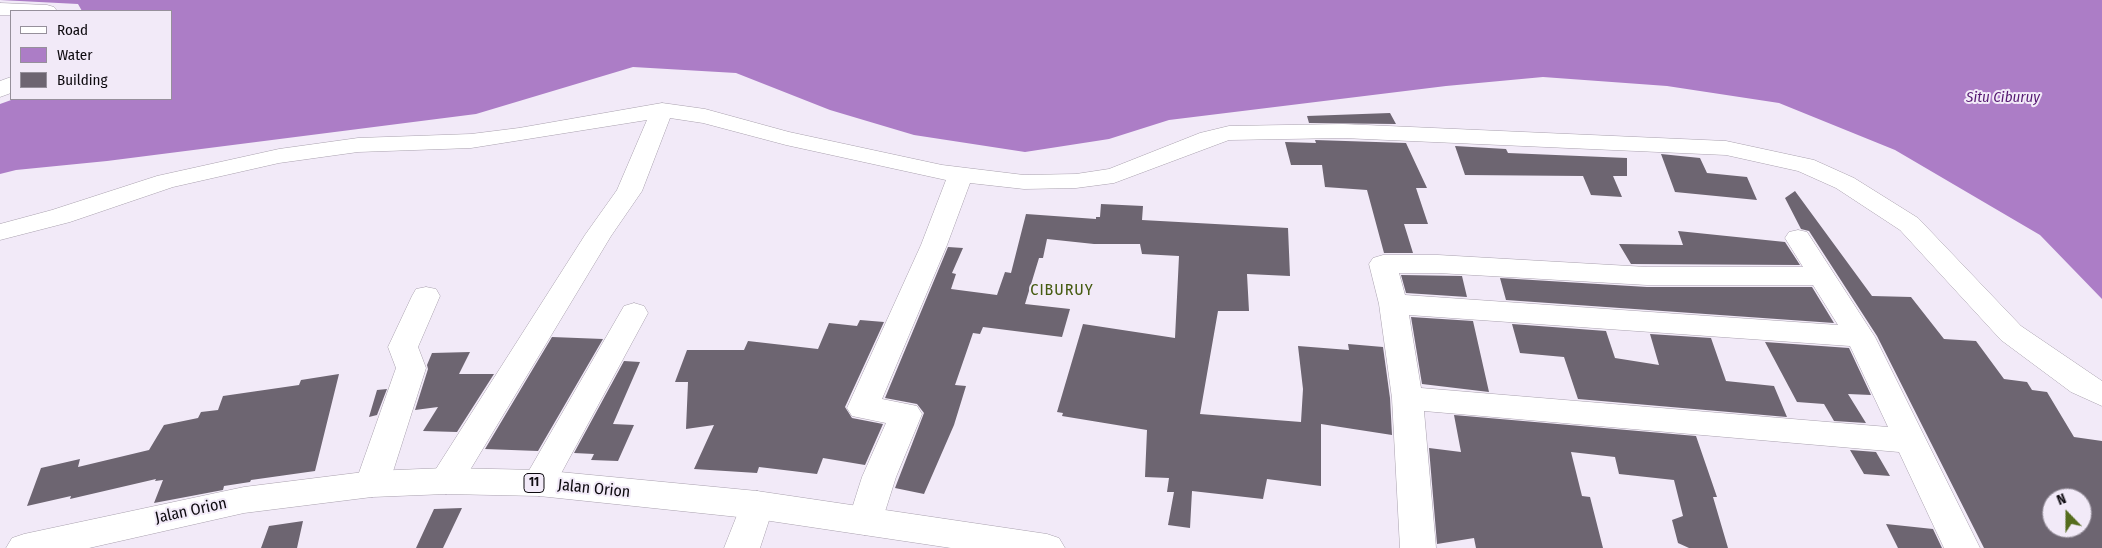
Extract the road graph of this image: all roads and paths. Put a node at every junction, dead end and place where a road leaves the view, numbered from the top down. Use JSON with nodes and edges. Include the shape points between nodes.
{"nodes":[{"id":1,"x":0,"y":9,"type":"edge"},
{"id":2,"x":24,"y":10,"type":"edge"},
{"id":3,"x":662,"y":110,"type":"junction"},
{"id":4,"x":961,"y":174,"type":"junction"},
{"id":5,"x":0,"y":232,"type":"edge"},
{"id":6,"x":1798,"y":238,"type":"dead end"},
{"id":7,"x":1820,"y":276,"type":"junction"},
{"id":8,"x":426,"y":296,"type":"dead end"},
{"id":9,"x":1393,"y":304,"type":"junction"},
{"id":10,"x":634,"y":313,"type":"dead end"},
{"id":11,"x":1860,"y":338,"type":"junction"},
{"id":12,"x":2102,"y":396,"type":"edge"},
{"id":13,"x":1408,"y":398,"type":"junction"},
{"id":14,"x":1911,"y":441,"type":"junction"},
{"id":15,"x":446,"y":481,"type":"junction"},
{"id":16,"x":539,"y":483,"type":"junction"},
{"id":17,"x":372,"y":484,"type":"junction"},
{"id":18,"x":757,"y":505,"type":"junction"},
{"id":19,"x":864,"y":521,"type":"junction"},
{"id":20,"x":24,"y":548,"type":"edge"},
{"id":21,"x":742,"y":548,"type":"edge"},
{"id":22,"x":1047,"y":548,"type":"edge"},
{"id":23,"x":1418,"y":548,"type":"edge"},
{"id":24,"x":1962,"y":548,"type":"edge"}],
"edges":[{"from":1,"to":2,"type":"main road"},
{"from":3,"to":4,"type":"main road","via":[[705,116],[786,138]]},
{"from":3,"to":5,"type":"main road","via":[[519,135],[358,145],[279,156],[166,180],[61,216]]},
{"from":3,"to":15,"type":"main road","via":[[630,191],[593,243]]},
{"from":4,"to":12,"type":"main road","via":[[1024,182],[1114,176],[1208,138],[1229,133],[1343,131],[1726,148],[1805,165],[1845,183],[1909,224],[2011,333]]},
{"from":4,"to":19,"type":"main road","via":[[934,245],[863,408],[906,414]]},
{"from":6,"to":7,"type":"main road"},
{"from":7,"to":9,"type":"main road","via":[[1647,276],[1385,263],[1384,272]]},
{"from":7,"to":11,"type":"main road"},
{"from":8,"to":17,"type":"main road","via":[[402,347],[411,368]]},
{"from":9,"to":11,"type":"main road"},
{"from":9,"to":13,"type":"main road"},
{"from":10,"to":16,"type":"main road"},
{"from":11,"to":14,"type":"main road"},
{"from":13,"to":14,"type":"main road"},
{"from":13,"to":23,"type":"main road"},
{"from":14,"to":24,"type":"main road"},
{"from":15,"to":16,"type":"main road","name":"Jalan Orion","number":"11"},
{"from":15,"to":17,"type":"main road","name":"Jalan Orion","number":"11"},
{"from":16,"to":18,"type":"main road","name":"Jalan Orion","number":"11"},
{"from":17,"to":20,"type":"main road","name":"Jalan Orion","number":"11","via":[[244,500]]},
{"from":18,"to":19,"type":"main road","name":"Jalan Orion","number":"11"},
{"from":18,"to":21,"type":"main road"},
{"from":19,"to":22,"type":"main road","name":"Jalan Orion","number":"11"}]}
